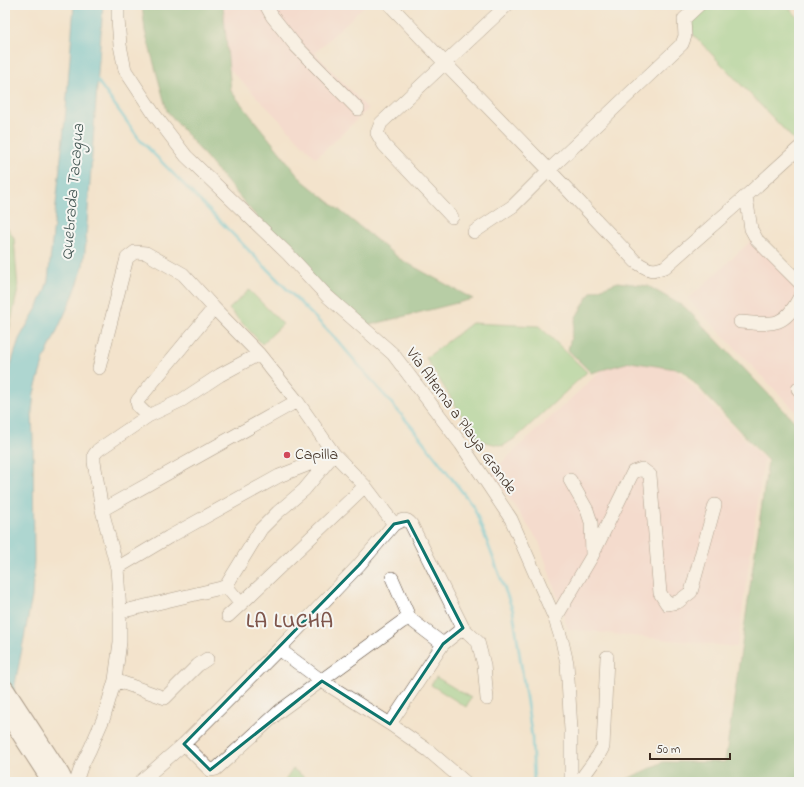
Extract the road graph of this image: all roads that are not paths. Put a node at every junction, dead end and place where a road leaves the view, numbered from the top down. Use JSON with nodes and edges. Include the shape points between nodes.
{"nodes":[{"id":1,"x":118,"y":5,"type":"edge"},
{"id":2,"x":266,"y":5,"type":"edge"},
{"id":3,"x":390,"y":5,"type":"edge"},
{"id":4,"x":507,"y":5,"type":"edge"},
{"id":5,"x":690,"y":8,"type":"edge"},
{"id":6,"x":445,"y":63,"type":"junction"},
{"id":7,"x":358,"y":109,"type":"dead end"},
{"id":8,"x":799,"y":148,"type":"edge"},
{"id":9,"x":549,"y":170,"type":"junction"},
{"id":10,"x":746,"y":196,"type":"junction"},
{"id":11,"x":452,"y":217,"type":"dead end"},
{"id":12,"x":474,"y":232,"type":"dead end"},
{"id":13,"x":799,"y":282,"type":"edge"},
{"id":14,"x":799,"y":298,"type":"edge"},
{"id":15,"x":214,"y":308,"type":"junction"},
{"id":16,"x":740,"y":322,"type":"dead end"},
{"id":17,"x":259,"y":354,"type":"junction"},
{"id":18,"x":99,"y":368,"type":"dead end"},
{"id":19,"x":297,"y":401,"type":"junction"},
{"id":20,"x":148,"y":416,"type":"junction"},
{"id":21,"x":334,"y":454,"type":"junction"},
{"id":22,"x":570,"y":480,"type":"dead end"},
{"id":23,"x":365,"y":486,"type":"junction"},
{"id":24,"x":714,"y":505,"type":"dead end"},
{"id":25,"x":102,"y":510,"type":"junction"},
{"id":26,"x":394,"y":524,"type":"junction"},
{"id":27,"x":592,"y":556,"type":"junction"},
{"id":28,"x":117,"y":568,"type":"junction"},
{"id":29,"x":392,"y":578,"type":"dead end"},
{"id":30,"x":226,"y":586,"type":"junction"},
{"id":31,"x":241,"y":604,"type":"junction"},
{"id":32,"x":120,"y":612,"type":"junction"},
{"id":33,"x":228,"y":616,"type":"dead end"},
{"id":34,"x":410,"y":619,"type":"junction"},
{"id":35,"x":555,"y":619,"type":"junction"},
{"id":36,"x":463,"y":628,"type":"junction"},
{"id":37,"x":443,"y":644,"type":"junction"},
{"id":38,"x":279,"y":649,"type":"junction"},
{"id":39,"x":607,"y":657,"type":"dead end"},
{"id":40,"x":207,"y":658,"type":"dead end"},
{"id":41,"x":114,"y":680,"type":"junction"},
{"id":42,"x":322,"y":681,"type":"junction"},
{"id":43,"x":5,"y":688,"type":"edge"},
{"id":44,"x":488,"y":699,"type":"dead end"},
{"id":45,"x":5,"y":711,"type":"edge"},
{"id":46,"x":390,"y":724,"type":"junction"},
{"id":47,"x":184,"y":744,"type":"junction"},
{"id":48,"x":59,"y":779,"type":"edge"},
{"id":49,"x":76,"y":782,"type":"edge"},
{"id":50,"x":140,"y":782,"type":"edge"},
{"id":51,"x":466,"y":782,"type":"edge"},
{"id":52,"x":572,"y":782,"type":"edge"},
{"id":53,"x":579,"y":782,"type":"edge"}],
"edges":[{"from":1,"to":35,"type":"street","name":"Vía Alterna a Playa Grande","via":[[120,45],[126,70],[154,114],[186,156],[288,254],[327,296],[392,354],[460,444],[511,519]]},
{"from":2,"to":7,"type":"street","via":[[295,44]]},
{"from":3,"to":6,"type":"street"},
{"from":4,"to":6,"type":"street"},
{"from":5,"to":9,"type":"street","via":[[684,19],[685,36],[682,44]]},
{"from":6,"to":9,"type":"street"},
{"from":6,"to":11,"type":"street","via":[[381,122],[377,133],[384,145]]},
{"from":8,"to":10,"type":"street"},
{"from":9,"to":10,"type":"street","via":[[636,262],[646,269],[656,270],[665,267]]},
{"from":9,"to":12,"type":"street","via":[[513,206]]},
{"from":10,"to":13,"type":"street","via":[[751,229],[757,240]]},
{"from":14,"to":16,"type":"street","via":[[794,308],[780,322]]},
{"from":15,"to":17,"type":"street"},
{"from":15,"to":18,"type":"street","via":[[183,274],[146,253],[135,252],[128,258]]},
{"from":15,"to":20,"type":"street","via":[[138,400],[138,406]]},
{"from":17,"to":19,"type":"street"},
{"from":17,"to":20,"type":"street","via":[[182,400]]},
{"from":19,"to":21,"type":"street"},
{"from":19,"to":25,"type":"street"},
{"from":20,"to":25,"type":"street","via":[[94,455]]},
{"from":21,"to":23,"type":"street"},
{"from":21,"to":28,"type":"street","via":[[279,476]]},
{"from":21,"to":30,"type":"street","via":[[304,490],[261,529]]},
{"from":22,"to":27,"type":"street","via":[[591,522]]},
{"from":23,"to":26,"type":"street"},
{"from":23,"to":31,"type":"street"},
{"from":24,"to":27,"type":"street","via":[[691,592],[678,602],[667,604],[660,593],[650,475],[642,469],[633,472]]},
{"from":25,"to":28,"type":"street"},
{"from":26,"to":36,"type":"street","via":[[404,520],[411,524]]},
{"from":26,"to":38,"type":"street","via":[[359,565]]},
{"from":27,"to":35,"type":"street"},
{"from":28,"to":32,"type":"street"},
{"from":29,"to":34,"type":"street"},
{"from":30,"to":31,"type":"street"},
{"from":30,"to":32,"type":"street"},
{"from":31,"to":33,"type":"street"},
{"from":32,"to":41,"type":"street","via":[[120,642]]},
{"from":34,"to":37,"type":"street"},
{"from":34,"to":42,"type":"street","via":[[403,621]]},
{"from":35,"to":52,"type":"street","name":"Vía Alterna a Playa Grande","via":[[567,663]]},
{"from":36,"to":37,"type":"street"},
{"from":36,"to":44,"type":"street","via":[[478,642]]},
{"from":37,"to":46,"type":"street"},
{"from":38,"to":42,"type":"street"},
{"from":38,"to":47,"type":"street"},
{"from":39,"to":53,"type":"street","via":[[603,747]]},
{"from":40,"to":41,"type":"street","via":[[165,698]]},
{"from":41,"to":49,"type":"street","via":[[104,717]]},
{"from":42,"to":46,"type":"street"},
{"from":42,"to":47,"type":"street","via":[[282,710],[216,768],[210,770]]},
{"from":43,"to":48,"type":"main road"},
{"from":45,"to":48,"type":"main road"},
{"from":46,"to":51,"type":"street","via":[[429,751]]},
{"from":47,"to":50,"type":"street"}]}
